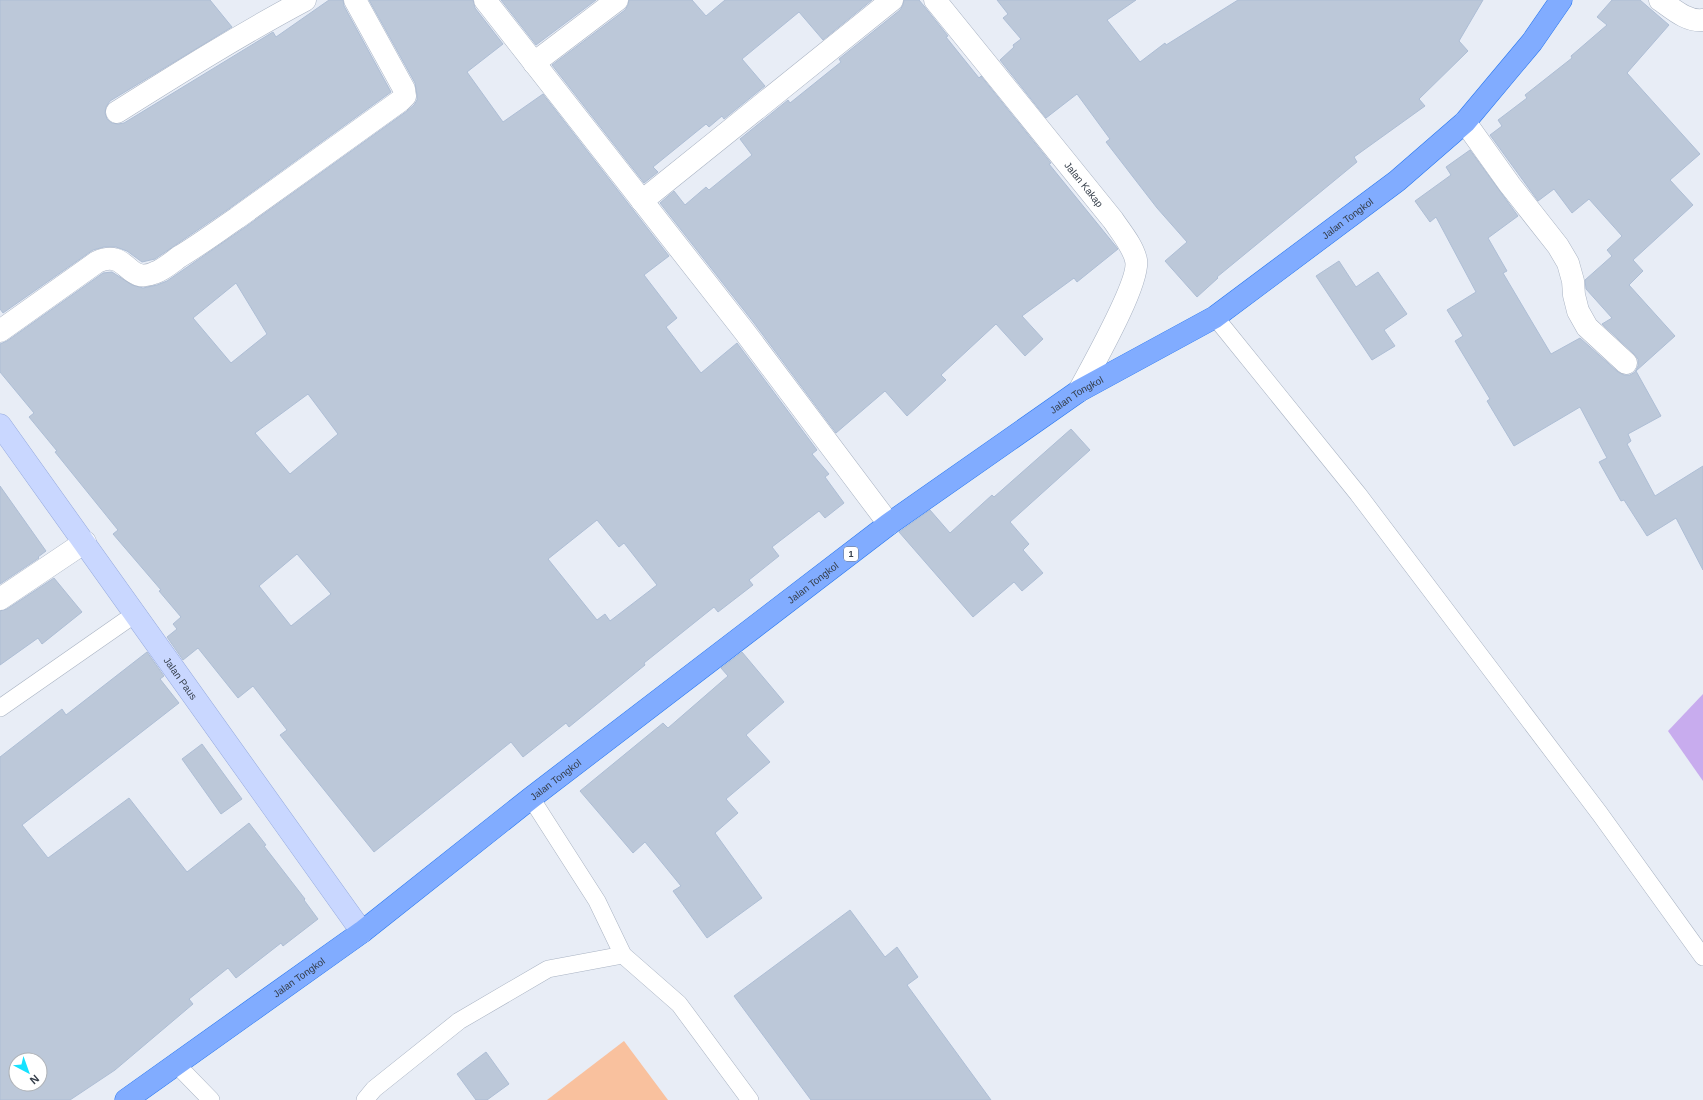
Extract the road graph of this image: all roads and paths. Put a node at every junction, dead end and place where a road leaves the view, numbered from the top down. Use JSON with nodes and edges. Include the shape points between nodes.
{"nodes":[{"id":1,"x":306,"y":0,"type":"edge"},
{"id":2,"x":355,"y":0,"type":"edge"},
{"id":3,"x":485,"y":0,"type":"edge"},
{"id":4,"x":617,"y":0,"type":"edge"},
{"id":5,"x":892,"y":0,"type":"edge"},
{"id":6,"x":935,"y":0,"type":"edge"},
{"id":7,"x":1561,"y":0,"type":"edge"},
{"id":8,"x":1660,"y":0,"type":"edge"},
{"id":9,"x":1703,"y":20,"type":"edge"},
{"id":10,"x":534,"y":63,"type":"junction"},
{"id":11,"x":116,"y":112,"type":"dead end"},
{"id":12,"x":1465,"y":122,"type":"junction"},
{"id":13,"x":642,"y":201,"type":"junction"},
{"id":14,"x":1216,"y":317,"type":"junction"},
{"id":15,"x":0,"y":331,"type":"edge"},
{"id":16,"x":1626,"y":363,"type":"dead end"},
{"id":17,"x":1079,"y":391,"type":"junction"},
{"id":18,"x":0,"y":425,"type":"edge"},
{"id":19,"x":889,"y":524,"type":"junction"},
{"id":20,"x":84,"y":542,"type":"junction"},
{"id":21,"x":0,"y":599,"type":"edge"},
{"id":22,"x":135,"y":614,"type":"junction"},
{"id":23,"x":0,"y":708,"type":"edge"},
{"id":24,"x":531,"y":798,"type":"junction"},
{"id":25,"x":362,"y":932,"type":"junction"},
{"id":26,"x":623,"y":955,"type":"junction"},
{"id":27,"x":1703,"y":957,"type":"edge"},
{"id":28,"x":176,"y":1064,"type":"junction"},
{"id":29,"x":126,"y":1100,"type":"edge"},
{"id":30,"x":211,"y":1100,"type":"edge"},
{"id":31,"x":365,"y":1100,"type":"edge"},
{"id":32,"x":750,"y":1100,"type":"edge"}],
"edges":[{"from":1,"to":11,"type":"street","via":[[195,63]]},
{"from":2,"to":15,"type":"street","via":[[404,89],[405,96],[400,101],[208,239],[153,274],[136,275],[124,264],[113,258],[106,258],[96,262]]},
{"from":3,"to":10,"type":"street"},
{"from":4,"to":10,"type":"street"},
{"from":5,"to":13,"type":"street"},
{"from":6,"to":17,"type":"street","name":"Jalan Kakap","via":[[1113,220],[1134,252],[1137,270],[1122,308]]},
{"from":7,"to":12,"type":"highway","name":"Jalan Tongkol","number":"1","via":[[1532,42]]},
{"from":8,"to":9,"type":"street","via":[[1679,14],[1695,21]]},
{"from":10,"to":13,"type":"street"},
{"from":12,"to":14,"type":"highway","name":"Jalan Tongkol","number":"1","via":[[1397,181]]},
{"from":12,"to":16,"type":"street","via":[[1558,246],[1568,263],[1578,311],[1587,327]]},
{"from":13,"to":19,"type":"street"},
{"from":14,"to":17,"type":"highway","name":"Jalan Tongkol","number":"1"},
{"from":14,"to":27,"type":"lane","via":[[1358,494],[1600,814]]},
{"from":17,"to":19,"type":"highway","name":"Jalan Tongkol","number":"1"},
{"from":18,"to":20,"type":"main road","name":"Jalan Paus"},
{"from":19,"to":24,"type":"highway","name":"Jalan Tongkol","number":"1"},
{"from":20,"to":21,"type":"street"},
{"from":20,"to":22,"type":"main road","name":"Jalan Paus"},
{"from":22,"to":23,"type":"lane"},
{"from":22,"to":25,"type":"main road","name":"Jalan Paus"},
{"from":24,"to":25,"type":"highway","name":"Jalan Tongkol","number":"1"},
{"from":24,"to":26,"type":"lane","via":[[597,901]]},
{"from":25,"to":28,"type":"highway","name":"Jalan Tongkol","number":"1"},
{"from":26,"to":31,"type":"lane","via":[[548,969],[459,1022],[374,1089]]},
{"from":26,"to":32,"type":"lane","via":[[679,1004]]},
{"from":28,"to":29,"type":"highway","name":"Jalan Tongkol","number":"1"},
{"from":28,"to":30,"type":"lane"}]}
